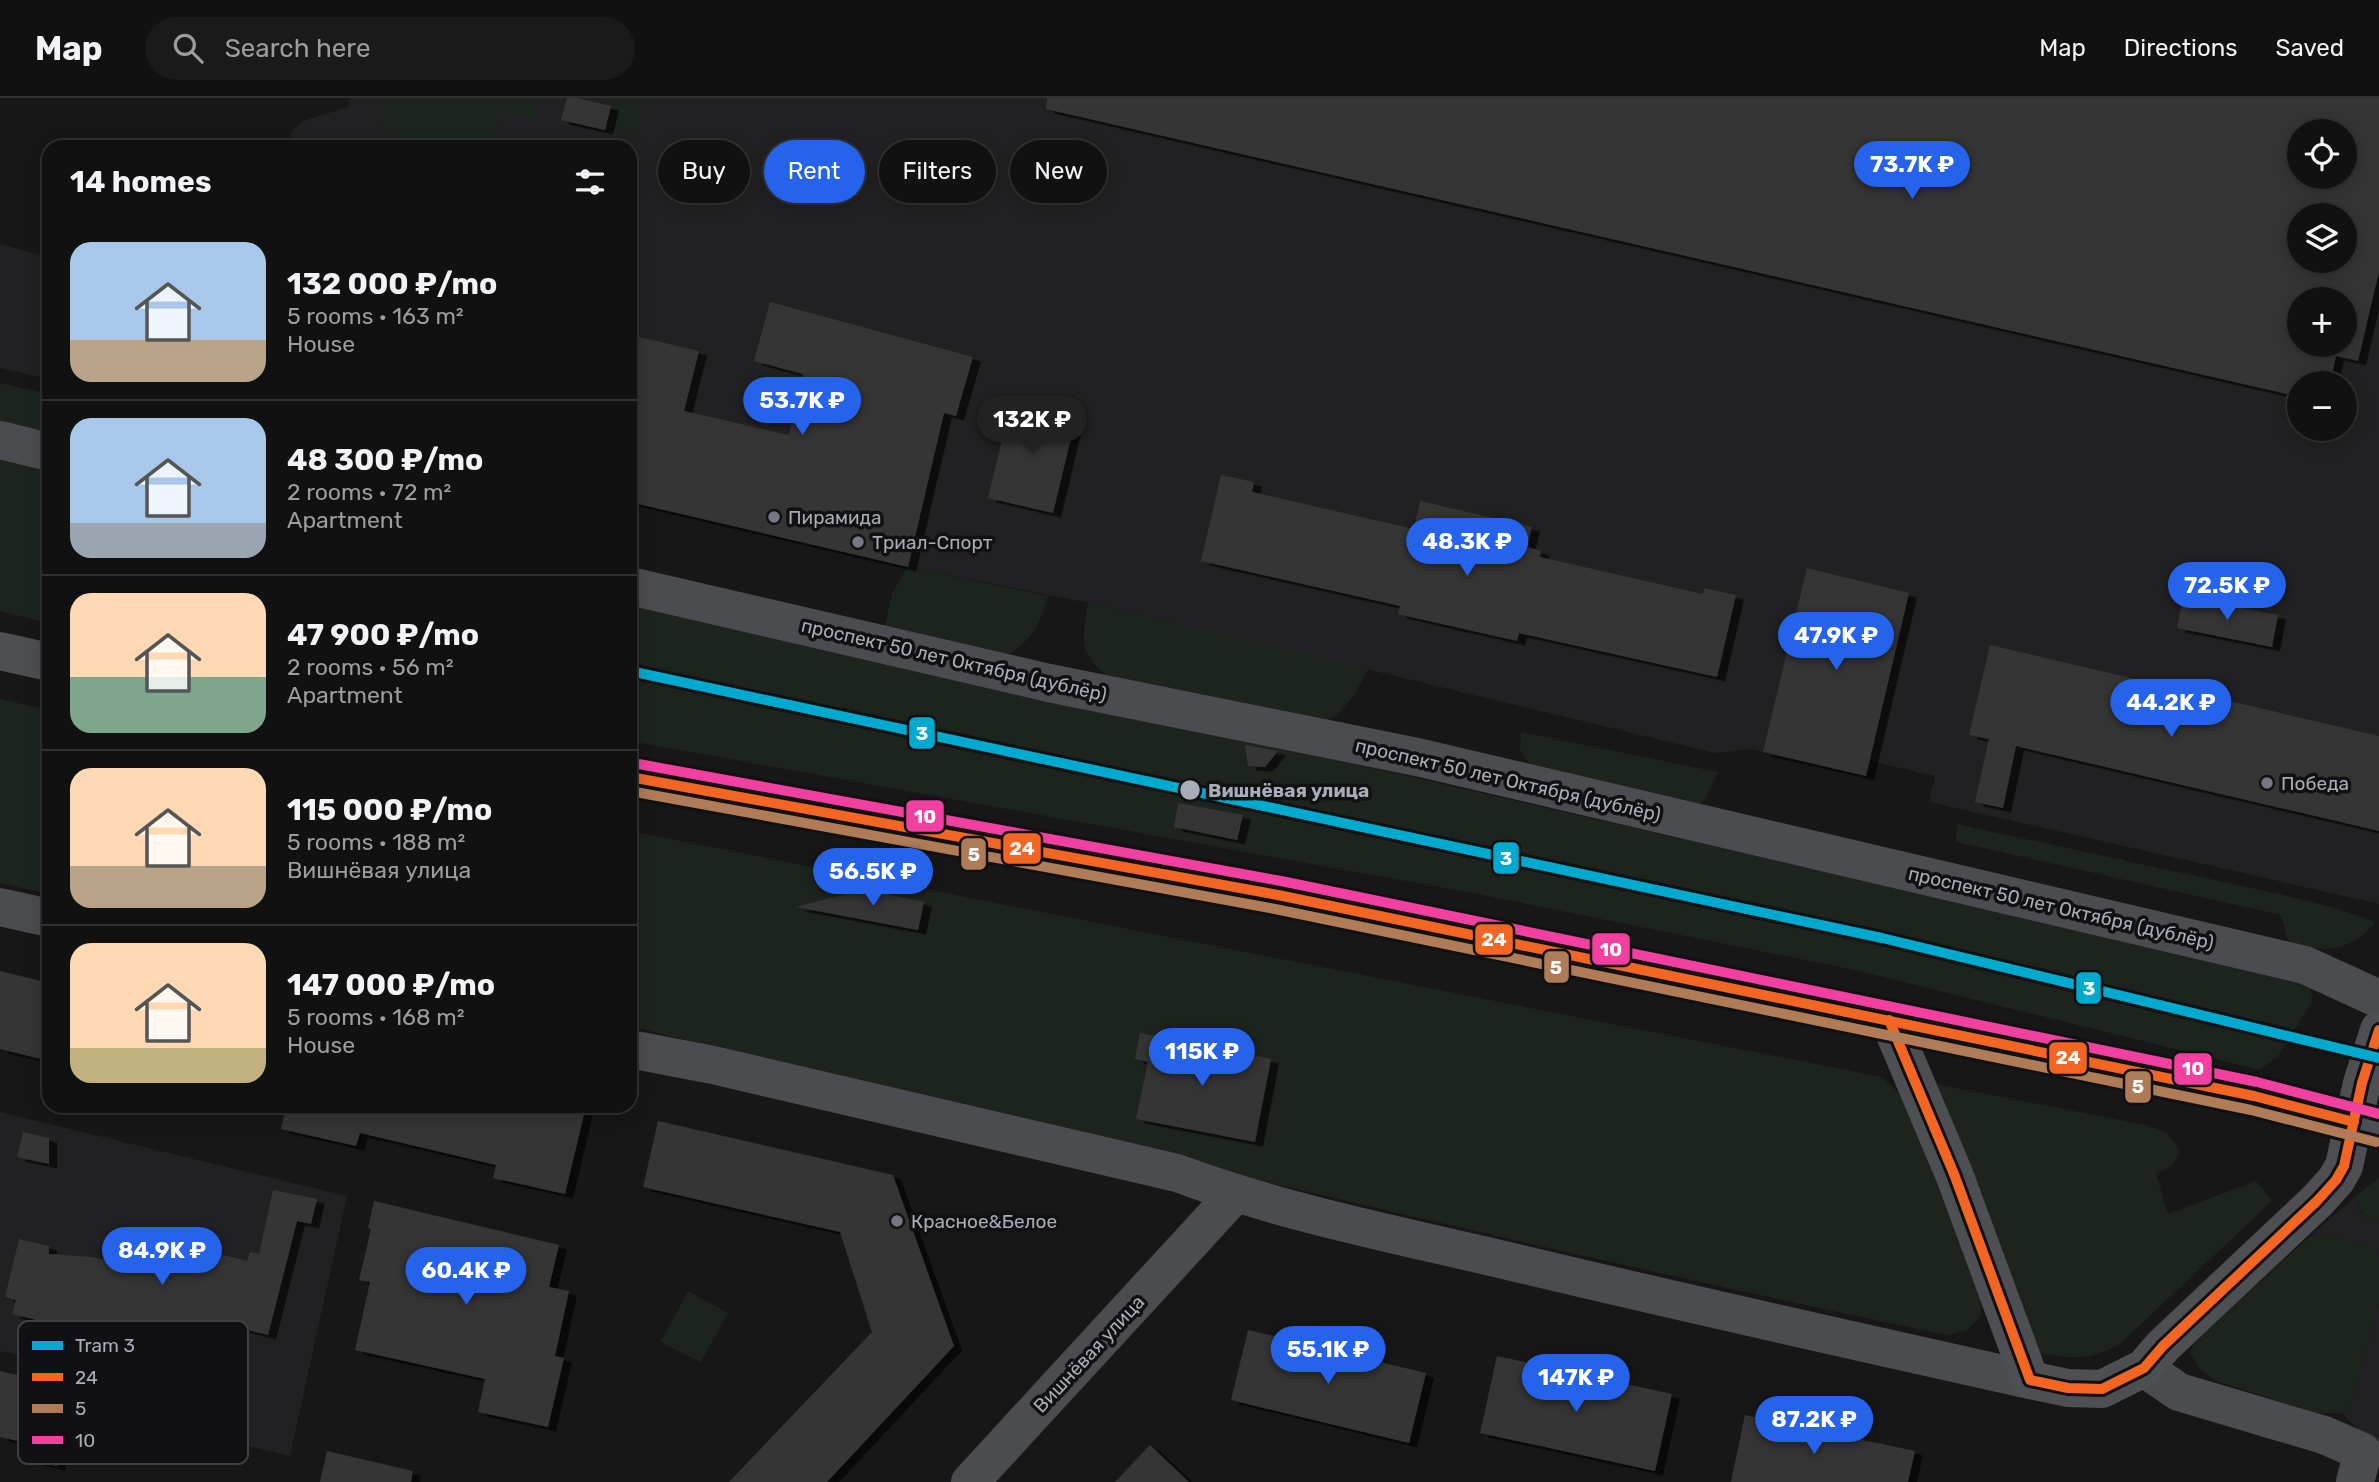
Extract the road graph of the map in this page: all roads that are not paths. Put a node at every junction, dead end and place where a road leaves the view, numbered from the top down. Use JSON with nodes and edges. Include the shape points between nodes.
{"nodes":[{"id":1,"x":0,"y":440,"type":"edge"},
{"id":2,"x":42,"y":450,"type":"edge"},
{"id":3,"x":637,"y":588,"type":"edge"},
{"id":4,"x":0,"y":651,"type":"edge"},
{"id":5,"x":42,"y":660,"type":"edge"},
{"id":6,"x":637,"y":778,"type":"edge"},
{"id":7,"x":0,"y":907,"type":"edge"},
{"id":8,"x":42,"y":916,"type":"edge"},
{"id":9,"x":2379,"y":999,"type":"edge"},
{"id":10,"x":1889,"y":1020,"type":"junction"},
{"id":11,"x":2379,"y":1030,"type":"edge"},
{"id":12,"x":637,"y":1050,"type":"edge"},
{"id":13,"x":2366,"y":1125,"type":"edge"},
{"id":14,"x":1235,"y":1194,"type":"junction"},
{"id":15,"x":2144,"y":1368,"type":"junction"},
{"id":16,"x":2030,"y":1380,"type":"junction"},
{"id":17,"x":2359,"y":1467,"type":"edge"},
{"id":18,"x":970,"y":1482,"type":"edge"}],
"edges":[{"from":1,"to":2,"type":"street"},
{"from":3,"to":9,"type":"street","name":"проспект 50 лет Октября (дублёр)","via":[[1049,683],[1417,757],[2305,965]]},
{"from":4,"to":5,"type":"main road"},
{"from":6,"to":10,"type":"main road","via":[[1278,895]]},
{"from":7,"to":8,"type":"street"},
{"from":10,"to":13,"type":"main road","via":[[2254,1096]]},
{"from":10,"to":16,"type":"main road","via":[[1954,1174]]},
{"from":11,"to":13,"type":"main road","via":[[2362,1083]]},
{"from":12,"to":14,"type":"street","via":[[1177,1173]]},
{"from":13,"to":15,"type":"main road","via":[[2336,1180]]},
{"from":14,"to":16,"type":"street","via":[[1723,1312]]},
{"from":14,"to":18,"type":"street","name":"Вишнёвая улица"},
{"from":15,"to":16,"type":"main road","via":[[2102,1389]]},
{"from":15,"to":17,"type":"street","via":[[2179,1392],[2324,1435]]}]}
